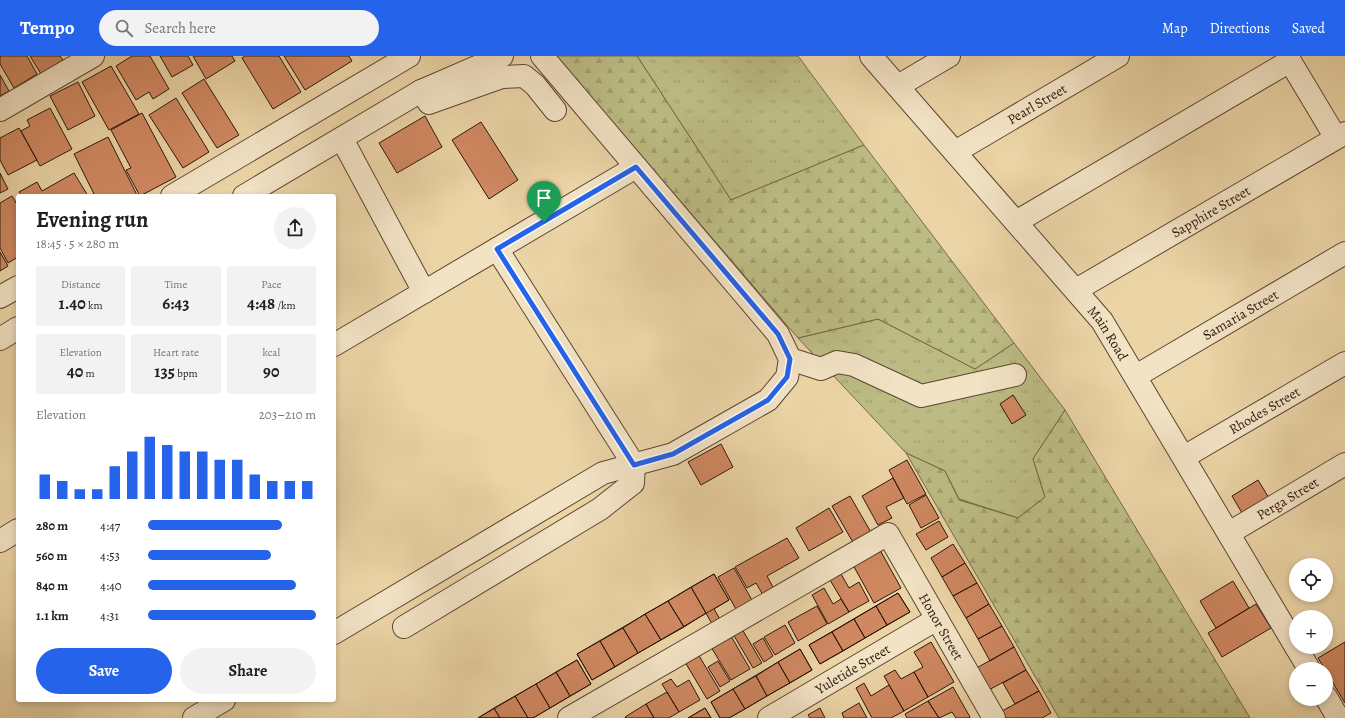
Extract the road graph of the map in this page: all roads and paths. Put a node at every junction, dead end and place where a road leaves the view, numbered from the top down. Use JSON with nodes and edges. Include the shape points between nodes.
{"nodes":[{"id":1,"x":93,"y":56,"type":"edge"},
{"id":2,"x":409,"y":56,"type":"edge"},
{"id":3,"x":502,"y":56,"type":"edge"},
{"id":4,"x":542,"y":56,"type":"edge"},
{"id":5,"x":871,"y":56,"type":"edge"},
{"id":6,"x":949,"y":56,"type":"edge"},
{"id":7,"x":1118,"y":56,"type":"edge"},
{"id":8,"x":1289,"y":59,"type":"edge"},
{"id":9,"x":898,"y":86,"type":"junction"},
{"id":10,"x":421,"y":91,"type":"junction"},
{"id":11,"x":0,"y":110,"type":"edge"},
{"id":12,"x":555,"y":110,"type":"dead end"},
{"id":13,"x":1340,"y":136,"type":"edge"},
{"id":14,"x":342,"y":138,"type":"junction"},
{"id":15,"x":955,"y":152,"type":"junction"},
{"id":16,"x":636,"y":167,"type":"junction"},
{"id":17,"x":175,"y":194,"type":"edge"},
{"id":18,"x":247,"y":194,"type":"edge"},
{"id":19,"x":1016,"y":222,"type":"junction"},
{"id":20,"x":497,"y":249,"type":"junction"},
{"id":21,"x":1345,"y":253,"type":"edge"},
{"id":22,"x":16,"y":288,"type":"edge"},
{"id":23,"x":1076,"y":290,"type":"junction"},
{"id":24,"x":424,"y":292,"type":"junction"},
{"id":25,"x":0,"y":297,"type":"edge"},
{"id":26,"x":16,"y":329,"type":"edge"},
{"id":27,"x":0,"y":338,"type":"edge"},
{"id":28,"x":336,"y":344,"type":"edge"},
{"id":29,"x":790,"y":359,"type":"junction"},
{"id":30,"x":1345,"y":363,"type":"edge"},
{"id":31,"x":1015,"y":375,"type":"dead end"},
{"id":32,"x":1136,"y":376,"type":"junction"},
{"id":33,"x":1184,"y":457,"type":"junction"},
{"id":34,"x":1345,"y":464,"type":"edge"},
{"id":35,"x":634,"y":465,"type":"junction"},
{"id":36,"x":16,"y":531,"type":"edge"},
{"id":37,"x":1229,"y":533,"type":"junction"},
{"id":38,"x":0,"y":541,"type":"edge"},
{"id":39,"x":937,"y":619,"type":"junction"},
{"id":40,"x":404,"y":627,"type":"dead end"},
{"id":41,"x":336,"y":632,"type":"edge"},
{"id":42,"x":1289,"y":635,"type":"edge"},
{"id":43,"x":221,"y":702,"type":"edge"},
{"id":44,"x":1331,"y":706,"type":"edge"},
{"id":45,"x":573,"y":717,"type":"edge"},
{"id":46,"x":993,"y":717,"type":"edge"},
{"id":47,"x":194,"y":718,"type":"edge"},
{"id":48,"x":769,"y":718,"type":"edge"},
{"id":49,"x":1338,"y":718,"type":"edge"}],
"edges":[{"from":1,"to":11,"type":"street"},
{"from":2,"to":17,"type":"street"},
{"from":3,"to":10,"type":"street"},
{"from":4,"to":16,"type":"street"},
{"from":5,"to":9,"type":"street","name":"Main Road"},
{"from":6,"to":9,"type":"street"},
{"from":7,"to":15,"type":"street","name":"Pearl Street"},
{"from":8,"to":13,"type":"street"},
{"from":8,"to":19,"type":"street"},
{"from":9,"to":15,"type":"street","name":"Main Road"},
{"from":10,"to":12,"type":"street","via":[[429,103],[502,77],[524,76],[535,85]]},
{"from":10,"to":14,"type":"street"},
{"from":13,"to":23,"type":"street","name":"Sapphire Street"},
{"from":14,"to":18,"type":"street"},
{"from":14,"to":24,"type":"street"},
{"from":15,"to":19,"type":"street","name":"Main Road"},
{"from":16,"to":20,"type":"street"},
{"from":16,"to":29,"type":"street","via":[[778,334]]},
{"from":19,"to":23,"type":"street","name":"Main Road"},
{"from":20,"to":24,"type":"street"},
{"from":20,"to":35,"type":"street"},
{"from":21,"to":32,"type":"street","name":"Samaria Street"},
{"from":22,"to":25,"type":"street"},
{"from":23,"to":32,"type":"street","name":"Main Road","via":[[1102,321]]},
{"from":24,"to":28,"type":"street"},
{"from":26,"to":27,"type":"street"},
{"from":29,"to":31,"type":"street","via":[[821,370],[837,362],[854,365],[921,396]]},
{"from":29,"to":35,"type":"street","via":[[787,377],[768,400],[673,454]]},
{"from":30,"to":33,"type":"street","name":"Rhodes Street"},
{"from":32,"to":33,"type":"street","name":"Main Road"},
{"from":33,"to":37,"type":"street","name":"Main Road"},
{"from":34,"to":37,"type":"street","name":"Perga Street"},
{"from":35,"to":40,"type":"street","via":[[633,483],[600,509]]},
{"from":35,"to":41,"type":"street","via":[[603,473]]},
{"from":36,"to":38,"type":"street"},
{"from":37,"to":42,"type":"street","name":"Main Road"},
{"from":39,"to":45,"type":"street","name":"Honor Street","via":[[888,534]]},
{"from":39,"to":46,"type":"street","name":"Honor Street"},
{"from":39,"to":48,"type":"street","name":"Yuletide Street"},
{"from":43,"to":47,"type":"street"},
{"from":44,"to":49,"type":"street"}]}
